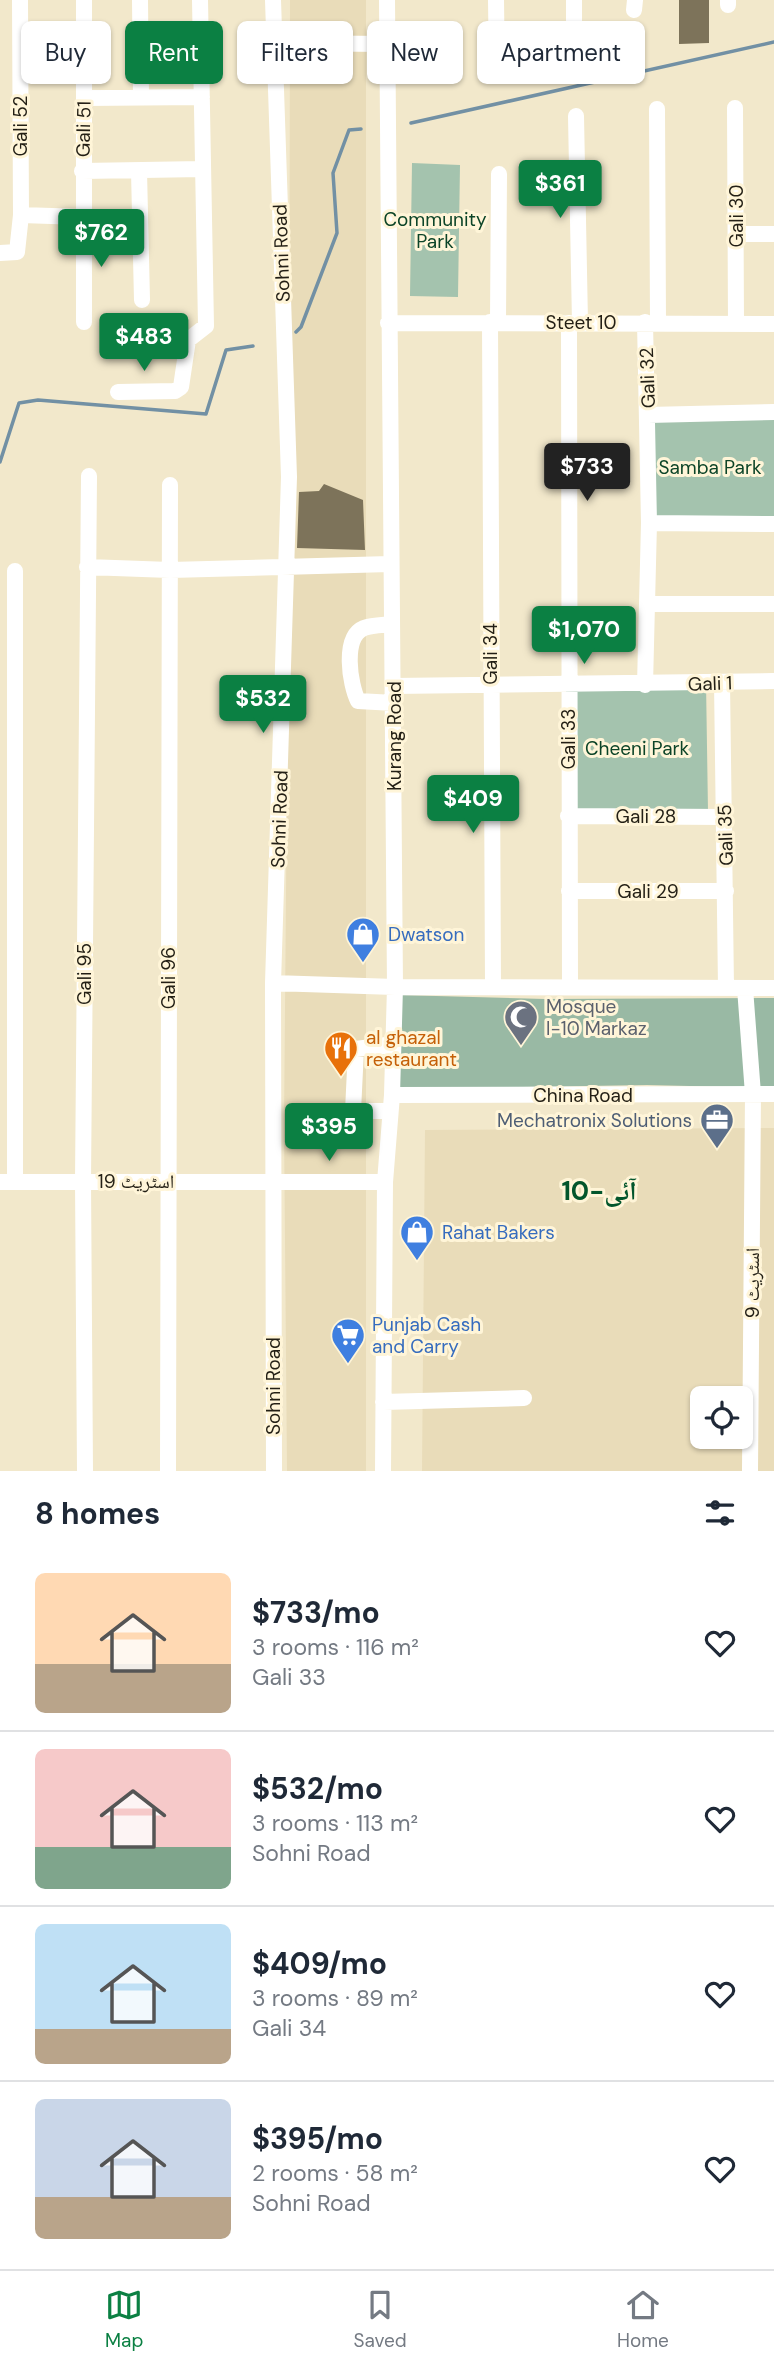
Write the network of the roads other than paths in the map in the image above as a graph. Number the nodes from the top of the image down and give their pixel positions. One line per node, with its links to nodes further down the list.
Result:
1 (20, 0): 25 (street, Gali 52)
2 (84, 0): 17 (street, Gali 51)
3 (140, 0): 15 (street)
4 (200, 0): 16 (street)
5 (273, 0): 9 (street, Sohni Road)
6 (387, 0): 10 (street, Kurang Road)
7 (496, 0): 11 (street)
8 (574, 0): 12 (street)
9 (273, 21)
10 (387, 21)
11 (496, 21)
12 (574, 21)
13 (275, 84): 46 (street, Sohni Road)
14 (387, 84): 33 (street, Kurang Road)
15 (141, 96): 16 (street); 17 (street)
16 (202, 97): 21 (street)
17 (84, 98): 22 (street, Gali 51)
18 (735, 108): 27 (street, Gali 30)
19 (657, 109): 35 (street, Gali 32)
20 (576, 116): 34 (street, Gali 33)
21 (202, 169): 23 (street); 38 (street)
22 (82, 171): 23 (street); 26 (street, Gali 51)
23 (139, 171): 30 (street)
24 (499, 174): 32 (street, Gali 34)
25 (21, 215): 26 (street); 29 (street, Gali 52)
26 (82, 217): 31 (street, Gali 51)
27 (736, 234): 28 (street); 36 (street, Gali 30)
28 (774, 234)
29 (8, 252)
30 (142, 300)
31 (83, 322)
32 (494, 322): 33 (street, Steet 10); 34 (street, Steet 10); 55 (street, Gali 34)
33 (388, 323): 45 (street, Kurang Road)
34 (574, 323): 35 (street, Steet 10); 56 (street, Gali 33)
35 (652, 323): 36 (street, Steet 10); 40 (street, Gali 32)
36 (736, 323): 37 (street, Steet 10)
37 (774, 324)
38 (118, 391)
39 (774, 412): 40 (street)
40 (648, 415): 43 (street, Gali 32)
41 (89, 477): 47 (street, Gali 95)
42 (170, 485): 48 (street, Gali 96)
43 (649, 523): 44 (street); 50 (street, Gali 32)
44 (774, 524)
45 (390, 564): 46 (street); 52 (street, Kurang Road)
46 (286, 566): 48 (street); 64 (street, Sohni Road)
47 (87, 567): 48 (street); 76 (street, Gali 95)
48 (170, 570): 77 (street, Gali 96)
49 (15, 571): 63 (street)
50 (648, 604): 51 (street); 57 (street, Gali 32)
51 (774, 604)
52 (392, 624): 58 (street, Kurang Road); 58 (street, Gali 1)
53 (774, 681): 54 (street, Gali 1)
54 (722, 682): 57 (street, Gali 1); 60 (street, Gali 35)
55 (490, 684): 56 (street, Gali 1); 58 (street, Gali 1); 65 (street, Gali 34)
56 (568, 684): 57 (street, Gali 1); 59 (street, Gali 33)
57 (645, 685)
58 (394, 695): 66 (street, Kurang Road)
59 (568, 816): 60 (street, Gali 28); 61 (street, Gali 33)
60 (724, 817): 62 (street, Gali 35)
61 (569, 891): 62 (street, Gali 29); 67 (street, Gali 33)
62 (726, 891): 68 (street, Gali 35)
63 (7, 940): 78 (street)
64 (273, 983): 66 (street); 75 (street, Sohni Road)
65 (493, 986): 66 (street); 67 (street)
66 (395, 987): 71 (street, Kurang Road)
67 (570, 988): 68 (street)
68 (726, 988): 69 (street)
69 (745, 988): 70 (street); 72 (street, اسٹریٹ 9)
70 (774, 988)
71 (394, 1044): 74 (street, Kurang Road); 74 (street, China Road)
72 (753, 1094): 73 (street, China Road); 74 (street, China Road); 86 (street, اسٹریٹ 9)
73 (774, 1094)
74 (391, 1103): 79 (street, Kurang Road)
75 (273, 1180): 77 (street, اسٹریٹ 19); 79 (street, اسٹریٹ 19); 84 (street, Sohni Road)
76 (83, 1181): 77 (street, اسٹریٹ 19); 78 (street, اسٹریٹ 19); 82 (street, Gali 95)
77 (167, 1181): 83 (street, Gali 96)
78 (8, 1182)
79 (385, 1182): 81 (street, Kurang Road)
80 (524, 1398): 81 (street)
81 (383, 1402): 85 (street, Kurang Road)
82 (85, 1471)
83 (168, 1471)
84 (274, 1471)
85 (383, 1471)
86 (750, 1471)

